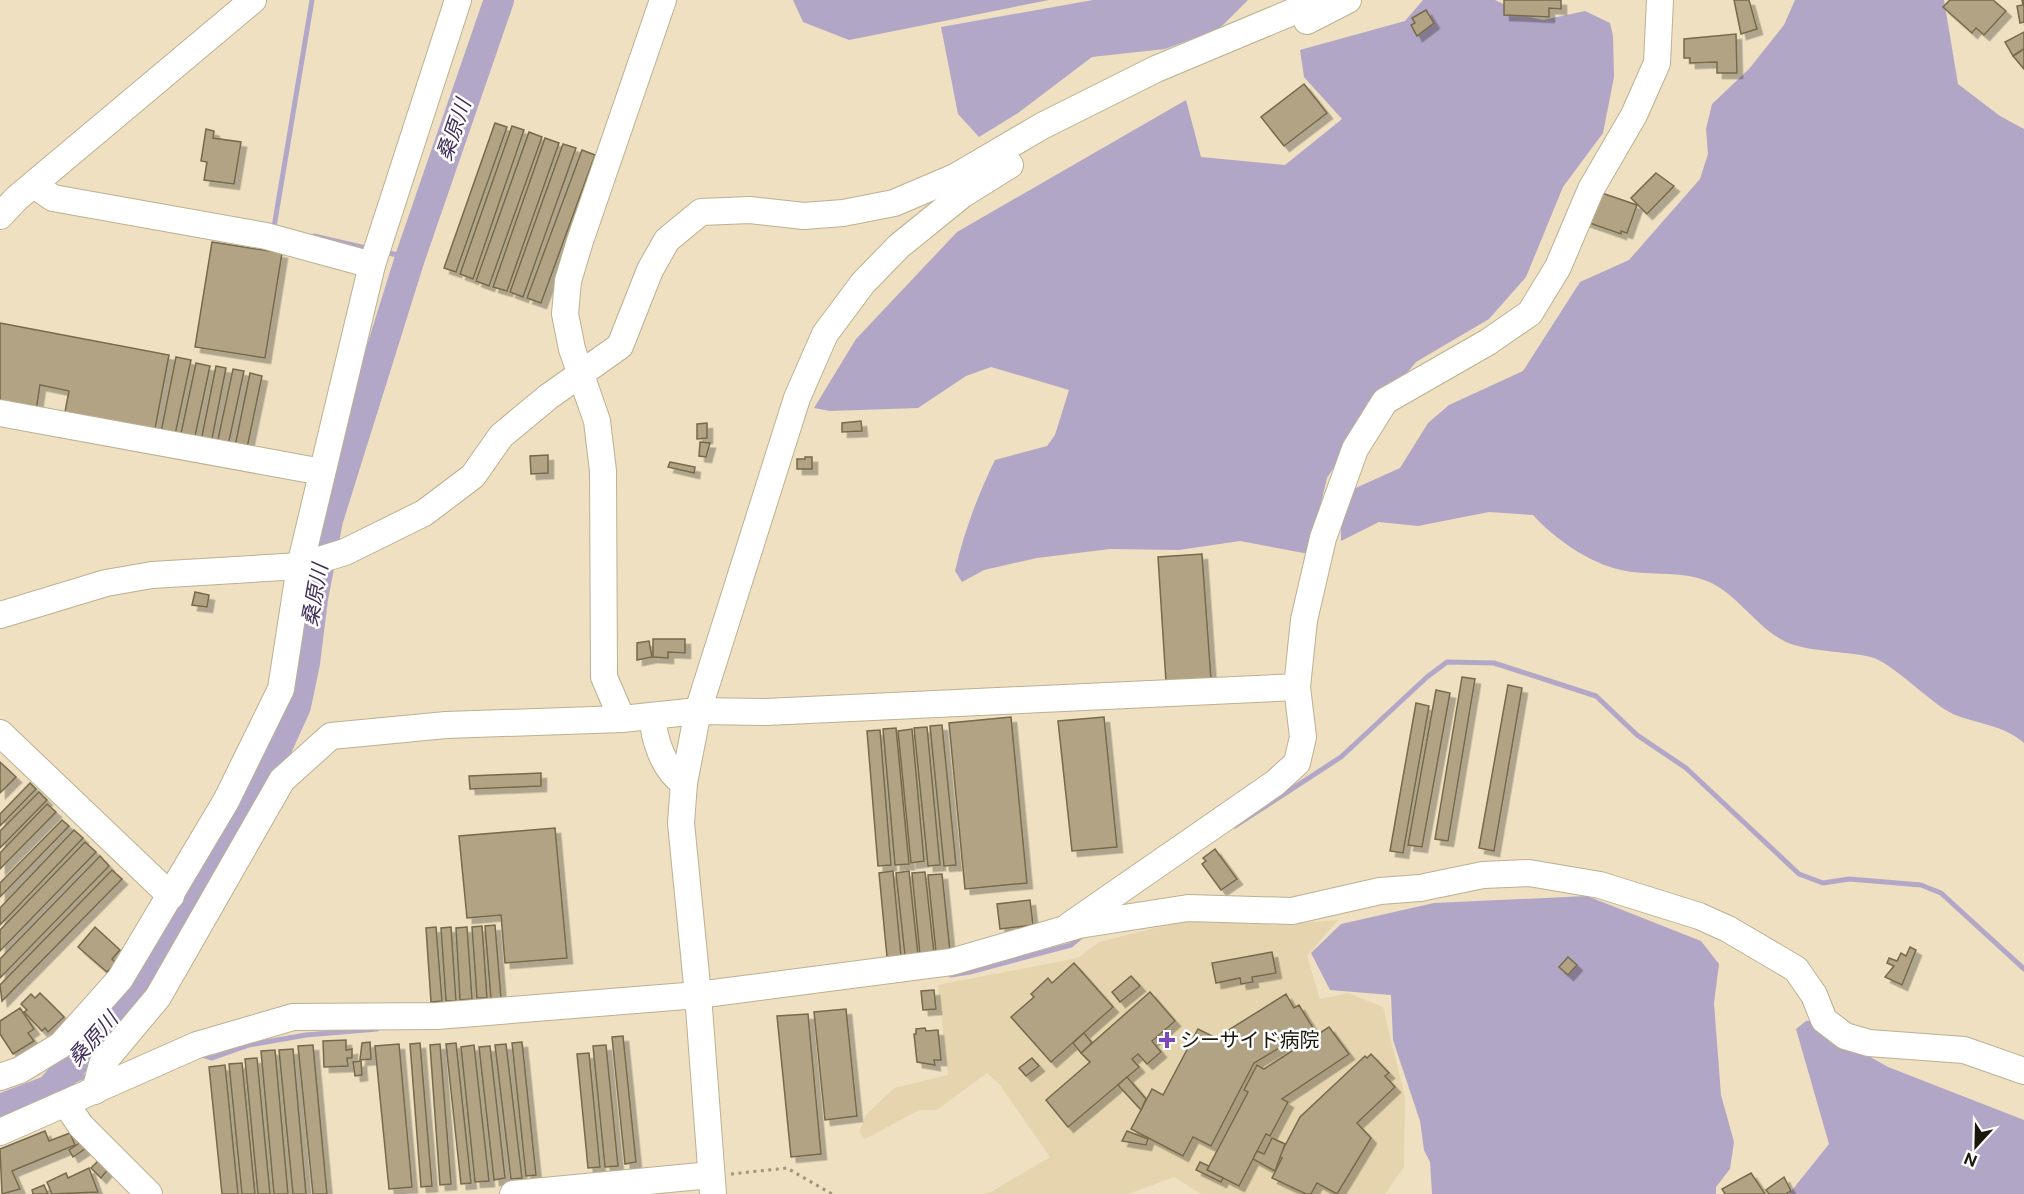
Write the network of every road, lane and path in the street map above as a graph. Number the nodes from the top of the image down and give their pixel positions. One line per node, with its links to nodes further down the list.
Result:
1 (254, 0): 7 (street)
2 (458, 0): 9 (street)
3 (663, 0): 10 (street)
4 (1321, 0): 10 (street)
5 (1348, 0): 16 (street)
6 (1660, 0): 15 (street)
7 (34, 185): 8 (street); 9 (street)
8 (0, 216)
9 (372, 265): 12 (street)
10 (582, 375): 13 (street); 18 (street)
11 (0, 413): 12 (street)
12 (322, 472): 13 (street)
13 (300, 566): 14 (street); 21 (street)
14 (0, 615)
15 (1297, 687): 16 (street); 22 (street)
16 (698, 711): 17 (street); 20 (street)
17 (653, 716): 18 (street); 20 (street)
18 (622, 719): 26 (street)
19 (0, 733): 21 (street)
20 (684, 783): 23 (street)
21 (171, 896): 25 (street)
22 (1072, 927): 23 (street); 24 (street)
23 (699, 1007): 26 (street); 29 (street)
24 (2024, 1071)
25 (0, 1077)
26 (95, 1092): 27 (street)
27 (66, 1104): 28 (street); 30 (street)
28 (0, 1132)
29 (712, 1185): 31 (street); 32 (path)
30 (149, 1194)
31 (513, 1194)
32 (832, 1194)

